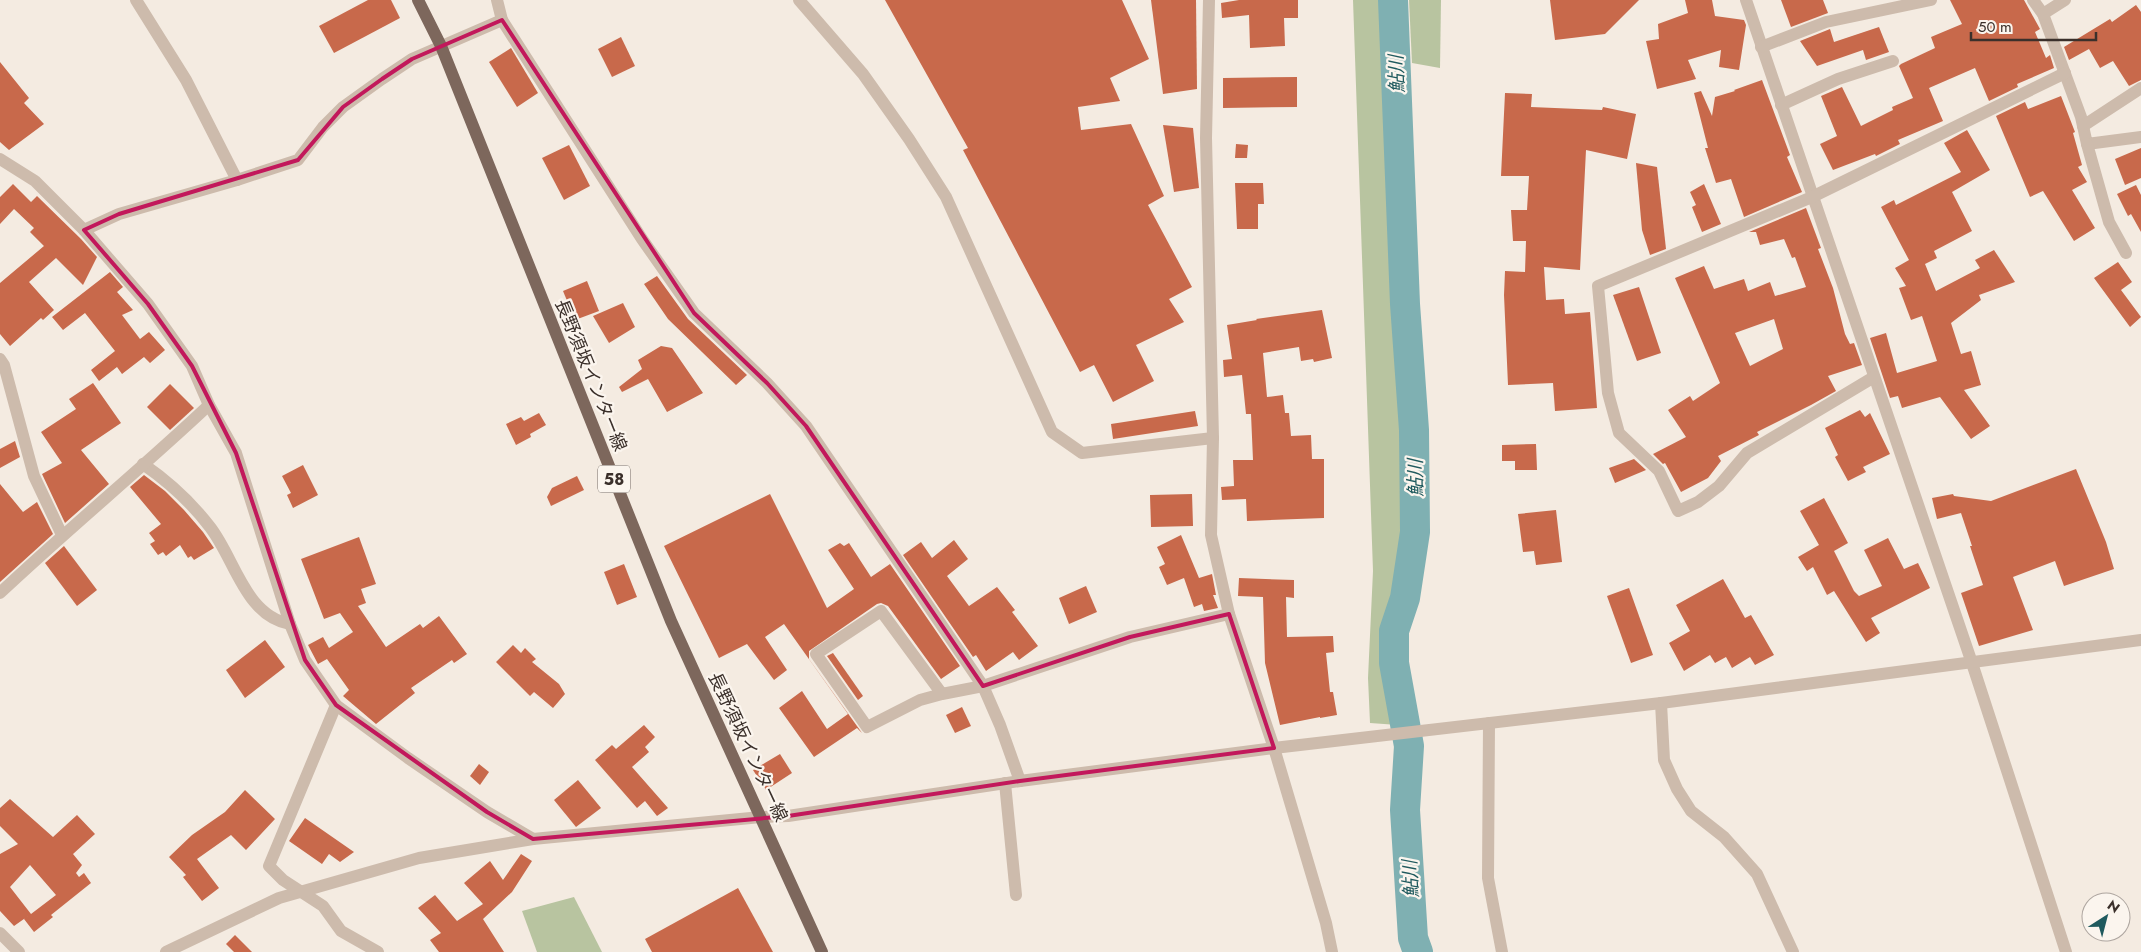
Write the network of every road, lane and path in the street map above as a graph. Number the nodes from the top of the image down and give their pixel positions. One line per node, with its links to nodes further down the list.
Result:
1 (136, 0): 22 (street)
2 (418, 0): 12 (main road, 長野須坂インター線 / 58)
3 (498, 0): 11 (street)
4 (799, 0): 29 (street)
5 (1209, 0): 29 (street)
6 (1746, 0): 13 (street)
7 (1930, 0): 13 (street)
8 (2033, 0): 10 (street)
9 (2065, 0): 10 (street)
10 (2042, 14): 15 (street)
11 (502, 20): 12 (street); 37 (street)
12 (441, 46): 22 (street); 45 (main road, 長野須坂インター線 / 58)
13 (1761, 47): 17 (street)
14 (1893, 60): 17 (street)
15 (2065, 73): 18 (street); 23 (street)
16 (2141, 88): 18 (street)
17 (1781, 105): 23 (street)
18 (2083, 126): 20 (street)
19 (2141, 138): 20 (street)
20 (2087, 144): 25 (street)
21 (0, 159): 24 (street)
22 (237, 180): 24 (street)
23 (1812, 197): 27 (street); 27 (street)
24 (84, 230): 28 (street)
25 (2126, 253)
26 (0, 359): 31 (street)
27 (1874, 377): 36 (street)
28 (209, 405): 30 (street); 34 (street)
29 (1214, 438): 33 (street)
30 (143, 464): 31 (street); 34 (street)
31 (62, 535): 32 (street)
32 (0, 593)
33 (1229, 614): 37 (street); 42 (street)
34 (290, 624): 40 (street)
35 (2141, 640): 36 (street)
36 (1972, 663): 39 (street); 57 (street)
37 (983, 686): 38 (street); 43 (street)
38 (942, 694): 38 (street)
39 (1661, 703): 41 (street); 56 (street)
40 (336, 705): 46 (street); 47 (street)
41 (1484, 724): 42 (street); 55 (street)
42 (1274, 748): 43 (street); 54 (street)
43 (1020, 780): 44 (street)
44 (1006, 783): 45 (street); 48 (street)
45 (761, 816): 46 (street); 53 (main road, 長野須坂インター線 / 58)
46 (533, 839): 47 (street)
47 (301, 891): 51 (street); 52 (street)
48 (1016, 895)
49 (0, 933): 50 (street)
50 (19, 952)
51 (166, 952)
52 (378, 952)
53 (822, 952)
54 (1332, 952)
55 (1502, 952)
56 (1793, 952)
57 (2066, 952)

